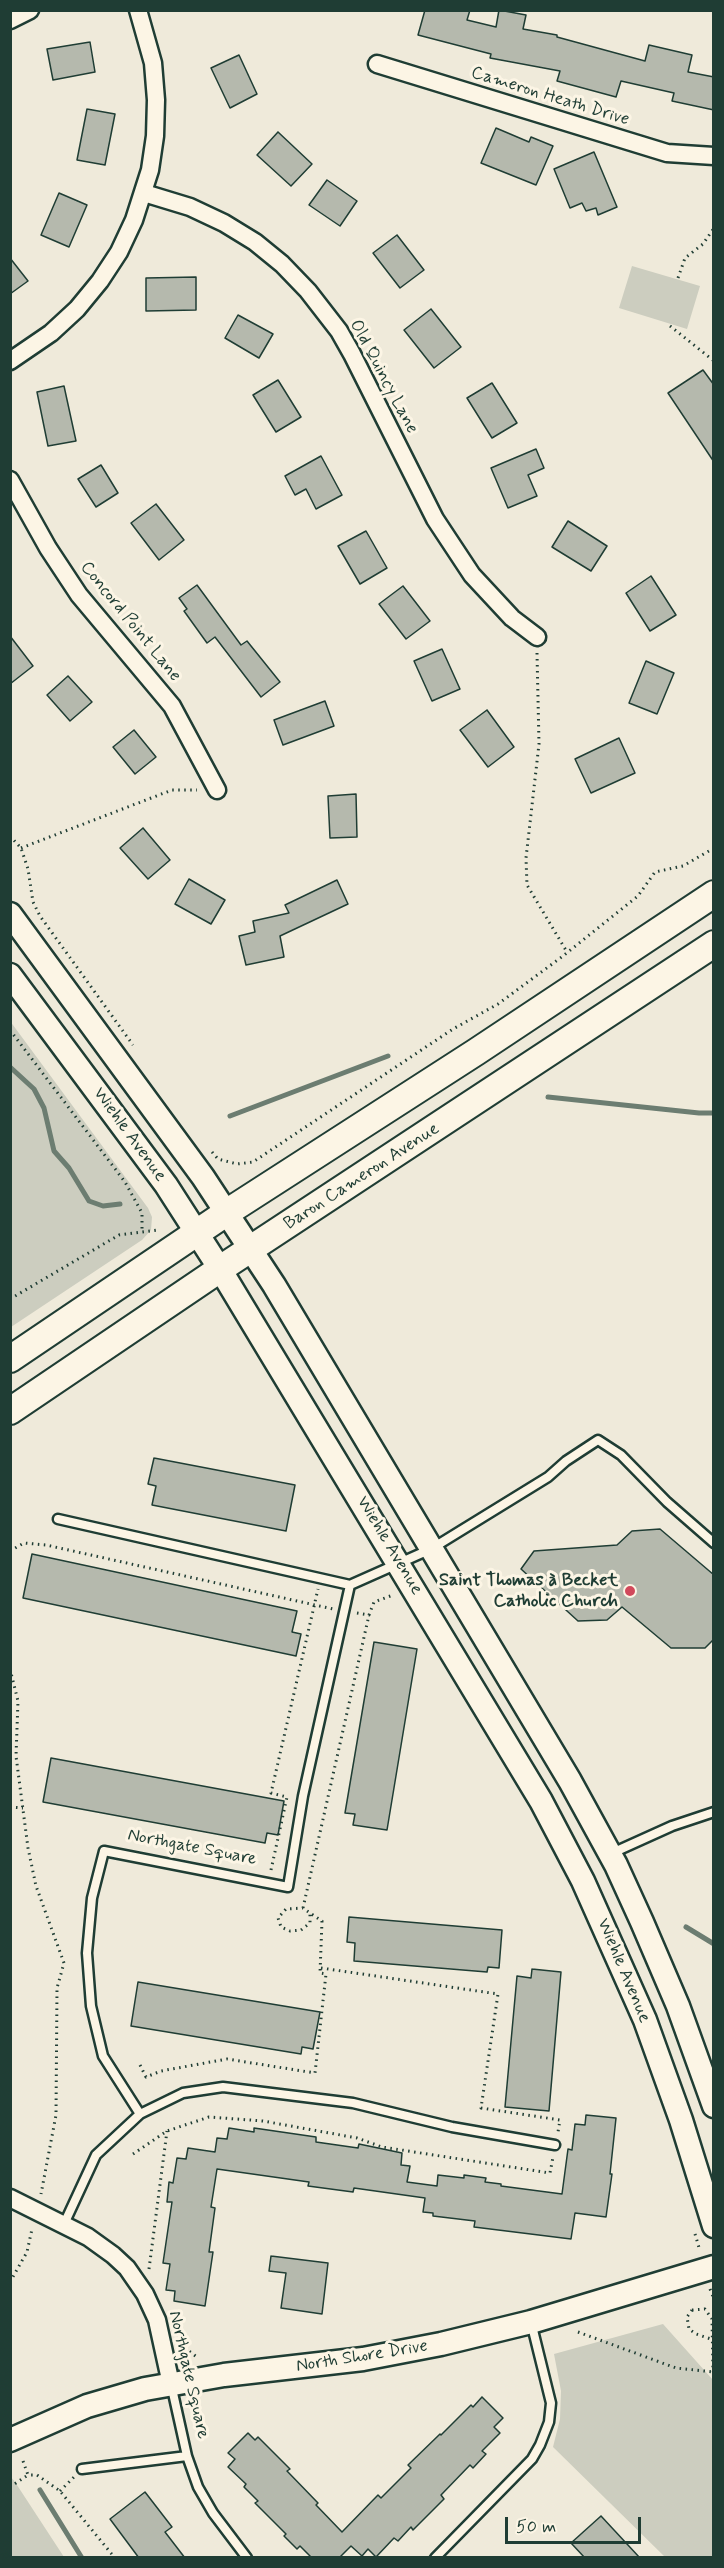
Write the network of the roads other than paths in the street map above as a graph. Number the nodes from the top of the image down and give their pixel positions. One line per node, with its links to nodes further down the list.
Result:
1 (30, 10): 3 (street)
2 (138, 10): 6 (street)
3 (10, 20)
4 (377, 64): 5 (street, Cameron Heath Drive)
5 (714, 156)
6 (144, 193): 7 (street); 9 (street, Old Quincy Lane)
7 (10, 362)
8 (10, 480): 10 (street, Concord Point Lane)
9 (537, 637)
10 (217, 790)
11 (714, 894): 15 (main road)
12 (10, 914): 15 (main road, Wiehle Avenue)
13 (714, 944): 17 (main road, Baron Cameron Avenue)
14 (10, 975): 16 (main road, Wiehle Avenue)
15 (226, 1213): 16 (main road); 17 (main road, Wiehle Avenue)
16 (197, 1233): 18 (main road, Wiehle Avenue); 19 (main road)
17 (251, 1250): 18 (main road, Baron Cameron Avenue); 23 (main road, Wiehle Avenue)
18 (220, 1269): 20 (main road, Baron Cameron Avenue); 24 (main road, Wiehle Avenue)
19 (10, 1359)
20 (10, 1411)
21 (58, 1519): 25 (lane)
22 (714, 1543): 23 (lane)
23 (430, 1549): 24 (lane); 27 (main road, Wiehle Avenue)
24 (400, 1564): 25 (lane); 33 (main road, Wiehle Avenue)
25 (350, 1586): 29 (lane, Northgate Square)
26 (714, 1812): 27 (lane)
27 (610, 1854): 28 (main road, Wiehle Avenue)
28 (714, 2106)
29 (140, 2114): 30 (lane); 32 (lane)
30 (555, 2145)
31 (10, 2198): 32 (street, Northgate Square)
32 (64, 2224): 36 (street, Northgate Square)
33 (704, 2228)
34 (709, 2268): 35 (main road, North Shore Drive)
35 (531, 2322): 36 (main road, North Shore Drive); 41 (lane)
36 (171, 2384): 37 (main road, North Shore Drive); 38 (lane, Northgate Square)
37 (10, 2440)
38 (187, 2456): 39 (lane); 40 (lane, Northgate Square)
39 (82, 2469)
40 (247, 2558)
41 (435, 2558)

